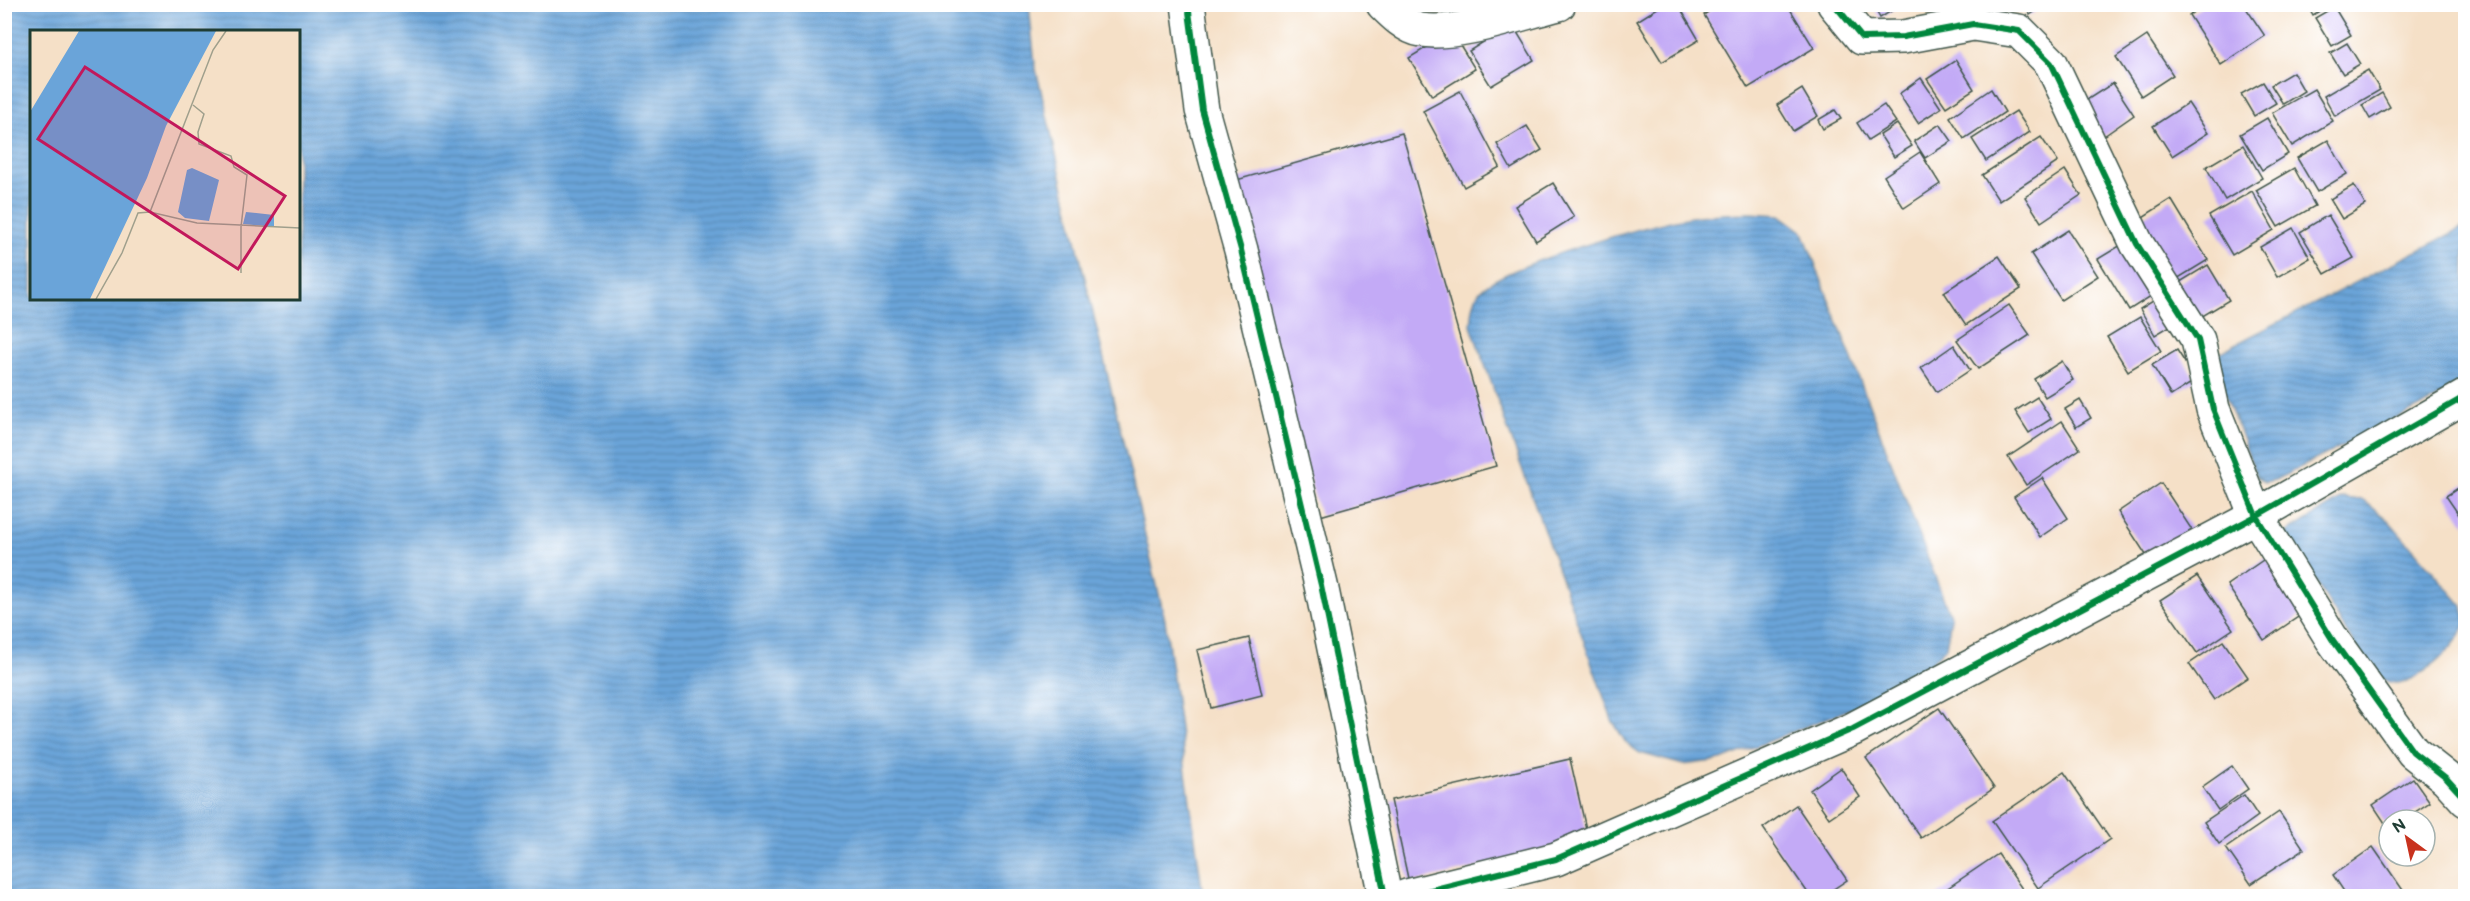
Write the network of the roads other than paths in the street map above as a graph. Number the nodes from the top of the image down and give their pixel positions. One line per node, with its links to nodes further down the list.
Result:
1 (1188, 4): 8 (street)
2 (1383, 4): 3 (street)
3 (1559, 4)
4 (1834, 4): 6 (street)
5 (2466, 396): 6 (street)
6 (2256, 516): 7 (street); 9 (street)
7 (2466, 800)
8 (1385, 897)
9 (1407, 897)

